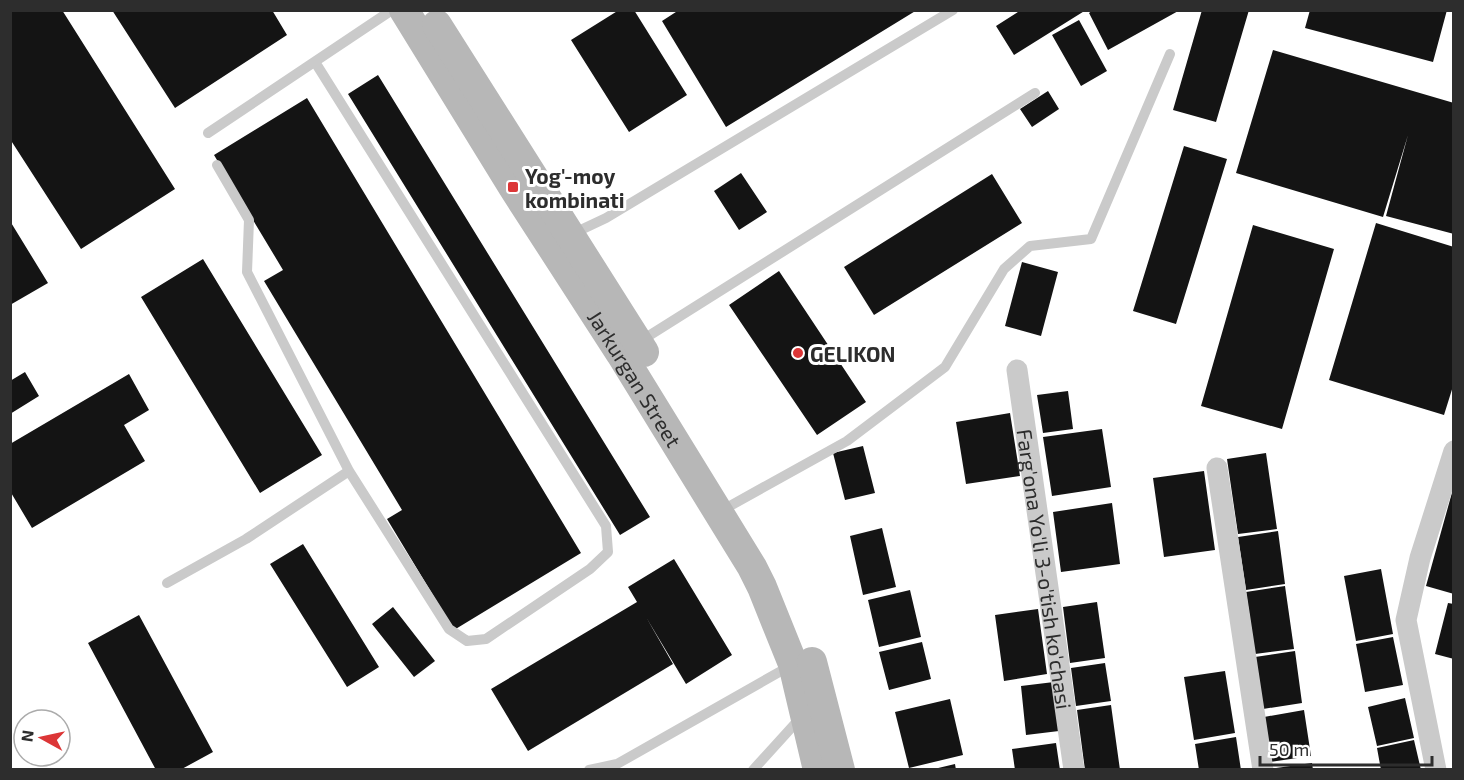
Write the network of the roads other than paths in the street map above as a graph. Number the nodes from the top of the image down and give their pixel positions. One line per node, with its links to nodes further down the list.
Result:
1 (392, 10): 6 (lane)
2 (404, 10): 11 (main road, Jarkurgan Street)
3 (428, 10): 10 (main road, Jarkurgan Street)
4 (953, 10): 10 (lane)
5 (1170, 54): 16 (lane)
6 (315, 62): 8 (lane); 15 (lane)
7 (1035, 93): 11 (lane)
8 (208, 133)
9 (217, 165): 15 (lane)
10 (570, 235): 11 (main road, Jarkurgan Street)
11 (629, 348): 16 (main road, Jarkurgan Street)
12 (1017, 370): 24 (street, Farg'ona Yo'li 3-o'tish ko'chasi)
13 (1454, 451): 26 (street)
14 (1217, 468): 25 (street)
15 (350, 471): 17 (lane)
16 (728, 507): 18 (main road, Jarkurgan Street); 23 (main road, Jarkurgan Street)
17 (167, 584)
18 (793, 664): 19 (main road, Jarkurgan Street); 20 (lane)
19 (804, 714): 21 (lane); 22 (main road, Jarkurgan Street)
20 (589, 770)
21 (753, 770)
22 (818, 770)
23 (840, 770)
24 (1074, 770)
25 (1263, 770)
26 (1436, 770)

